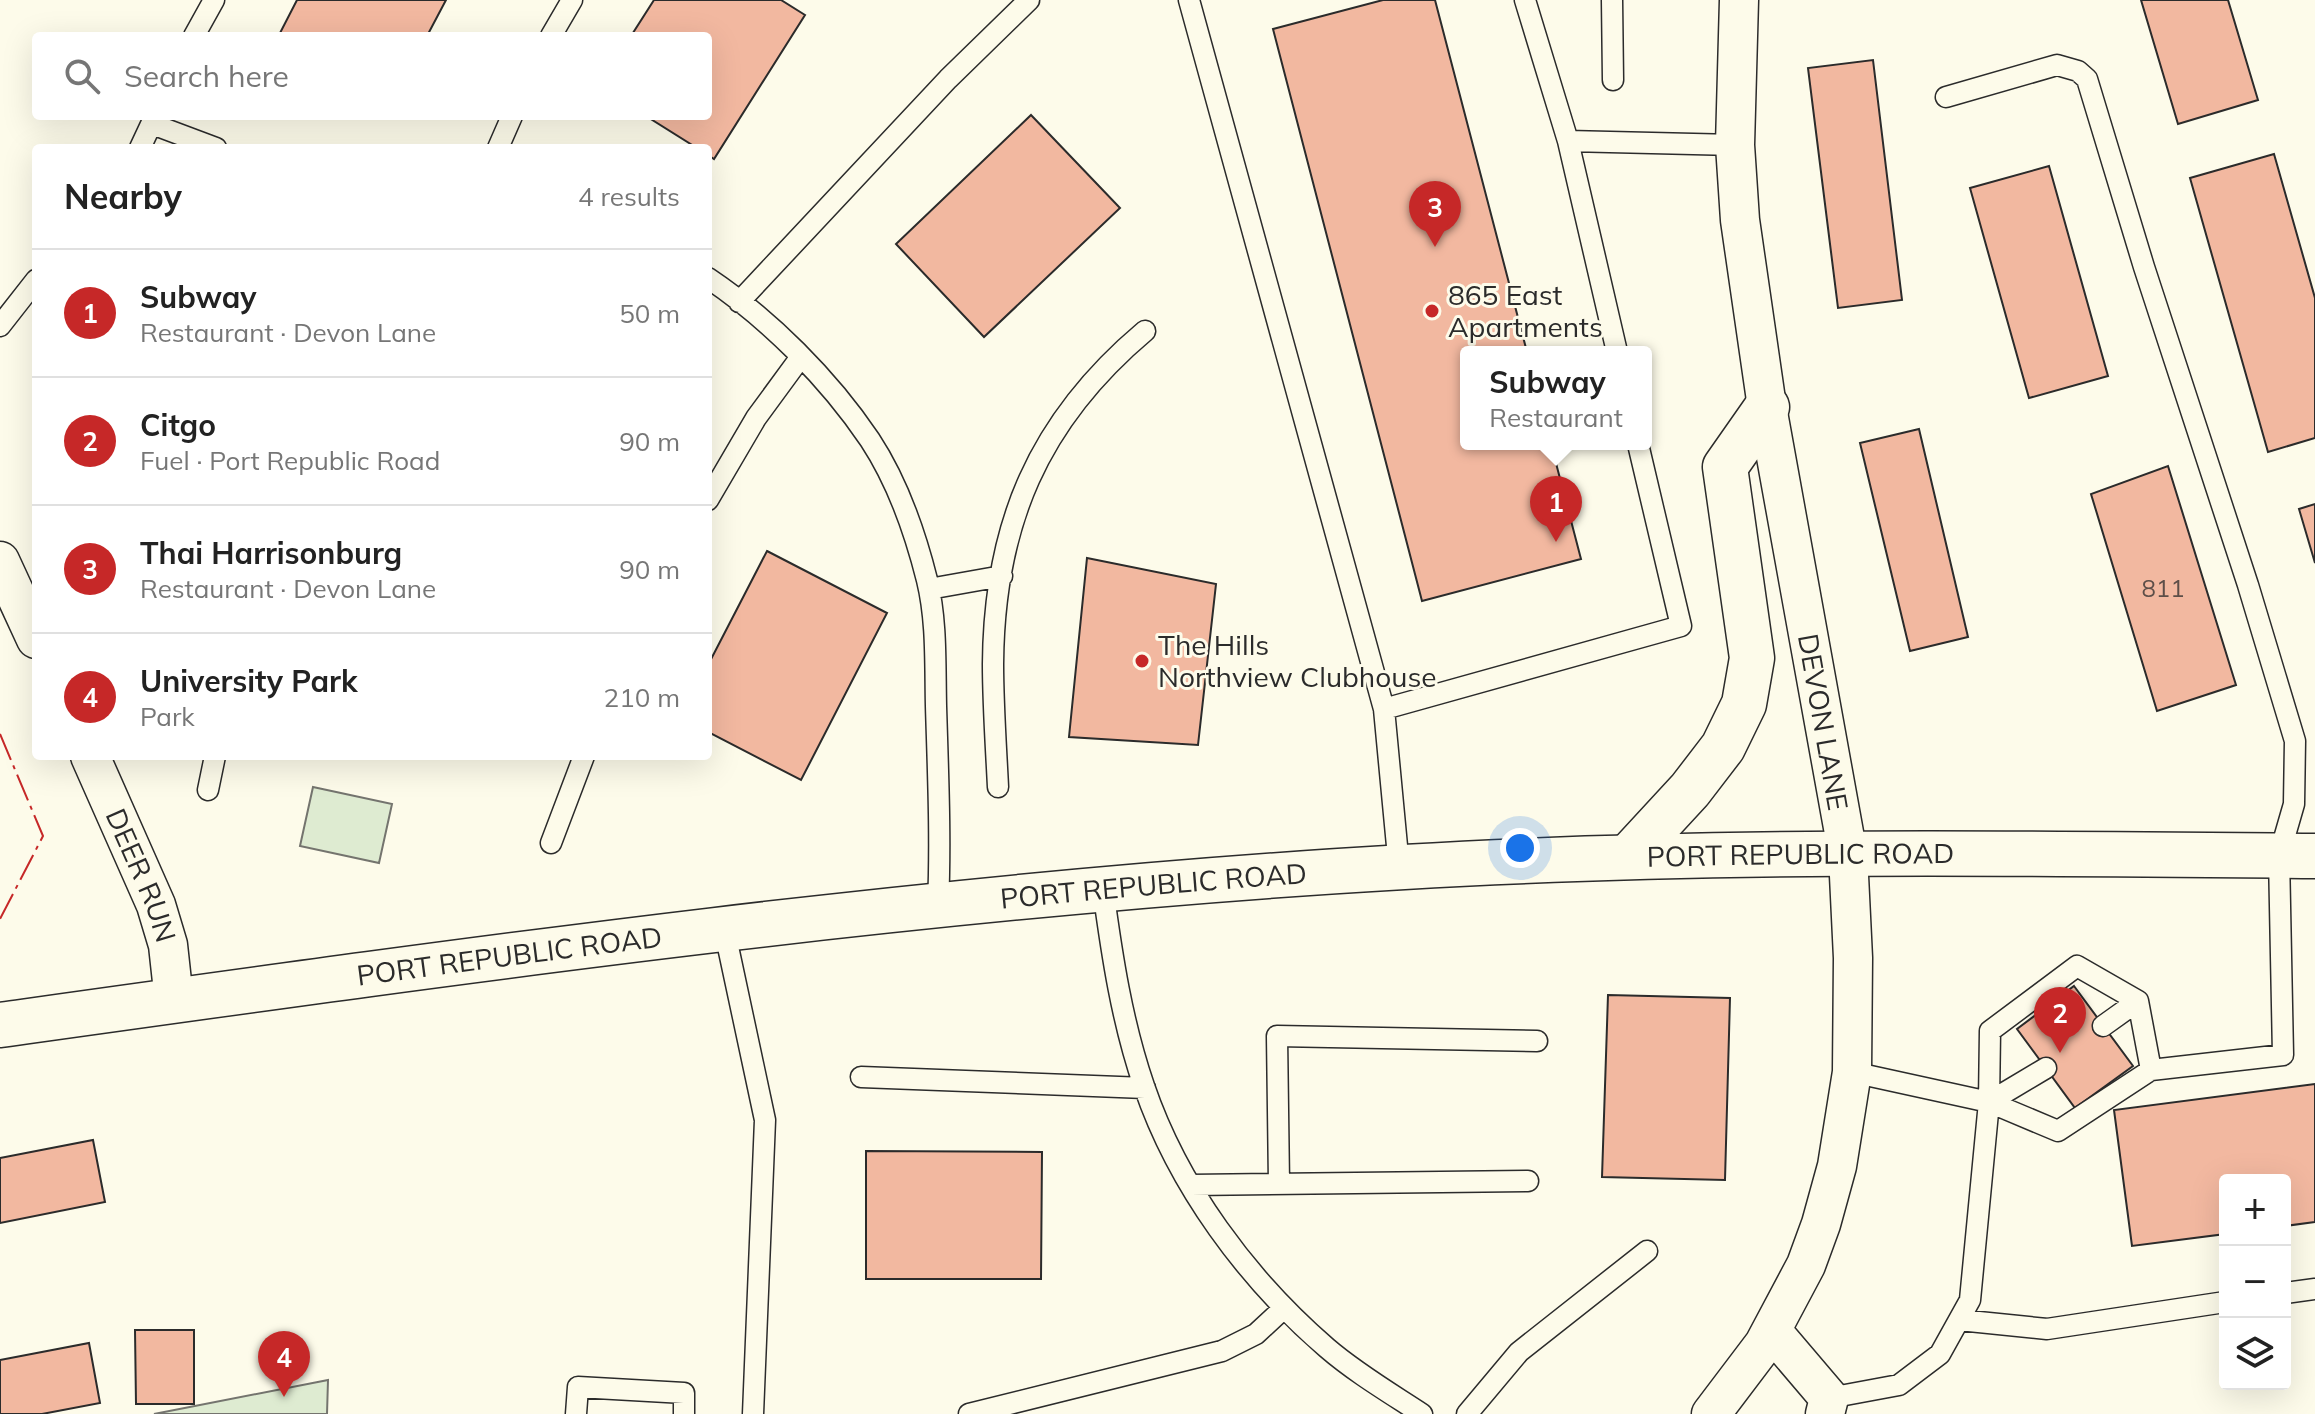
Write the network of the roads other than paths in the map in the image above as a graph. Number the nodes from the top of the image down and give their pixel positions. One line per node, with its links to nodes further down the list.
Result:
1 (214, 0): 8 (lane)
2 (572, 0): 9 (lane)
3 (1029, 0): 21 (lane)
4 (1189, 0): 33 (lane)
5 (1525, 0): 14 (lane)
6 (1612, 0): 10 (lane)
7 (1739, 0): 18 (street, DEVON LANE)
8 (196, 32)
9 (553, 32)
10 (1613, 80)
11 (1946, 97): 42 (lane)
12 (154, 120): 15 (lane); 16 (lane)
13 (510, 120): 17 (lane)
14 (1568, 141): 18 (lane); 24 (lane)
15 (142, 144)
16 (207, 144)
17 (500, 144)
18 (1735, 145): 26 (street, DEVON LANE)
19 (712, 281): 21 (lane)
20 (32, 285): 22 (lane)
21 (739, 302): 25 (lane)
22 (0, 326)
23 (1145, 331): 30 (lane)
24 (1616, 346)
25 (800, 358): 28 (lane); 31 (lane)
26 (1767, 407): 40 (main road); 41 (street, DEVON LANE)
27 (1639, 450): 33 (lane)
28 (712, 493)
29 (0, 561): 32 (street)
30 (1002, 576): 31 (lane); 37 (lane)
31 (929, 589): 45 (lane)
32 (32, 630)
33 (1384, 709): 43 (lane)
34 (92, 760): 47 (street, DEER RUN)
35 (214, 760): 38 (lane)
36 (582, 760): 39 (lane)
37 (998, 787)
38 (208, 790)
39 (551, 843)
40 (1630, 855): 41 (main road, PORT REPUBLIC ROAD); 43 (main road, PORT REPUBLIC ROAD)
41 (1848, 855): 42 (main road, PORT REPUBLIC ROAD); 54 (street, DEVON LANE)
42 (2297, 856): 53 (lane)
43 (1399, 867): 44 (main road, PORT REPUBLIC ROAD)
44 (1103, 889): 45 (main road, PORT REPUBLIC ROAD); 56 (lane)
45 (938, 906): 46 (main road, PORT REPUBLIC ROAD)
46 (724, 928): 47 (main road, PORT REPUBLIC ROAD); 71 (lane)
47 (174, 1000): 49 (main road, PORT REPUBLIC ROAD)
48 (2138, 1001): 50 (lane); 53 (lane); 57 (lane)
49 (0, 1025)
50 (2103, 1026)
51 (1537, 1041): 59 (lane)
52 (2046, 1068): 57 (lane)
53 (2151, 1070): 57 (lane)
54 (1852, 1072): 57 (lane); 67 (street, DEVON LANE)
55 (861, 1077): 56 (lane)
56 (1145, 1088): 60 (lane)
57 (1989, 1102): 66 (lane)
58 (1528, 1181): 59 (lane)
59 (1279, 1184): 60 (lane)
60 (1191, 1185): 65 (lane)
61 (1647, 1251): 74 (lane)
62 (2315, 1289): 63 (lane)
63 (2291, 1292)
64 (2219, 1303): 66 (lane)
65 (1284, 1308): 72 (lane); 73 (lane)
66 (1959, 1320): 68 (lane)
67 (1772, 1331): 68 (street); 75 (street, DEVON LANE)
68 (1827, 1406)
69 (576, 1414): 70 (lane)
70 (684, 1414)
71 (753, 1414)
72 (969, 1414)
73 (1422, 1414)
74 (1467, 1414)
75 (1711, 1414)

